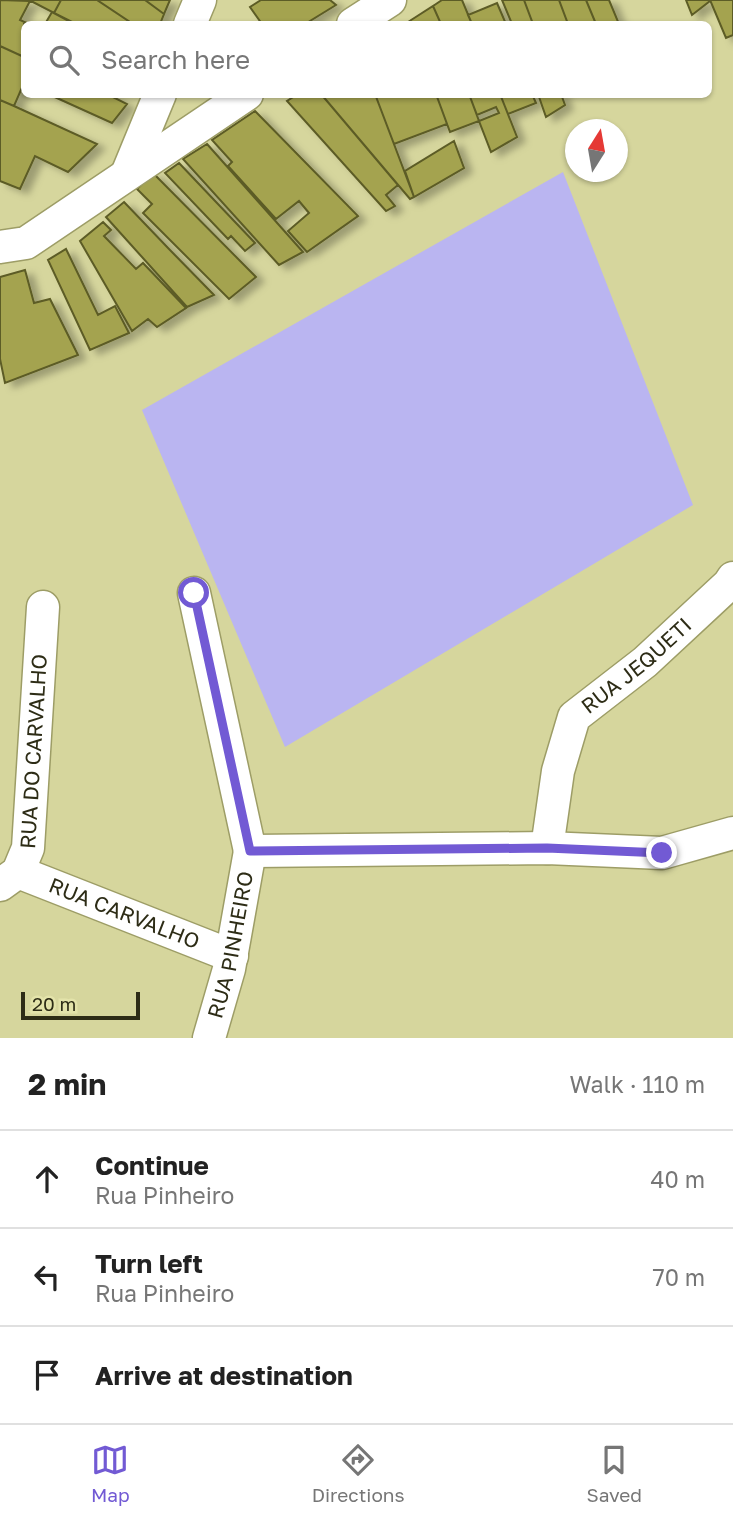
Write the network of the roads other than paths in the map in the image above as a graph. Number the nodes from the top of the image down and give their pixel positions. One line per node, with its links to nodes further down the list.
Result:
1 (200, 0): 3 (street)
2 (390, 0): 4 (street)
3 (191, 21)
4 (358, 21)
5 (158, 98): 7 (street)
6 (241, 98): 7 (street)
7 (127, 174): 8 (street)
8 (0, 247)
9 (733, 578): 13 (street, RUA JEQUETI)
10 (194, 593): 14 (street, RUA PINHEIRO)
11 (43, 607): 15 (street, RUA DO CARVALHO)
12 (733, 833): 13 (street, RUA PINHEIRO)
13 (547, 848): 14 (street, RUA PINHEIRO)
14 (250, 851): 16 (street, RUA PINHEIRO)
15 (9, 878): 16 (street, RUA CARVALHO)
16 (232, 956): 17 (street, RUA PINHEIRO)
17 (209, 1038)

